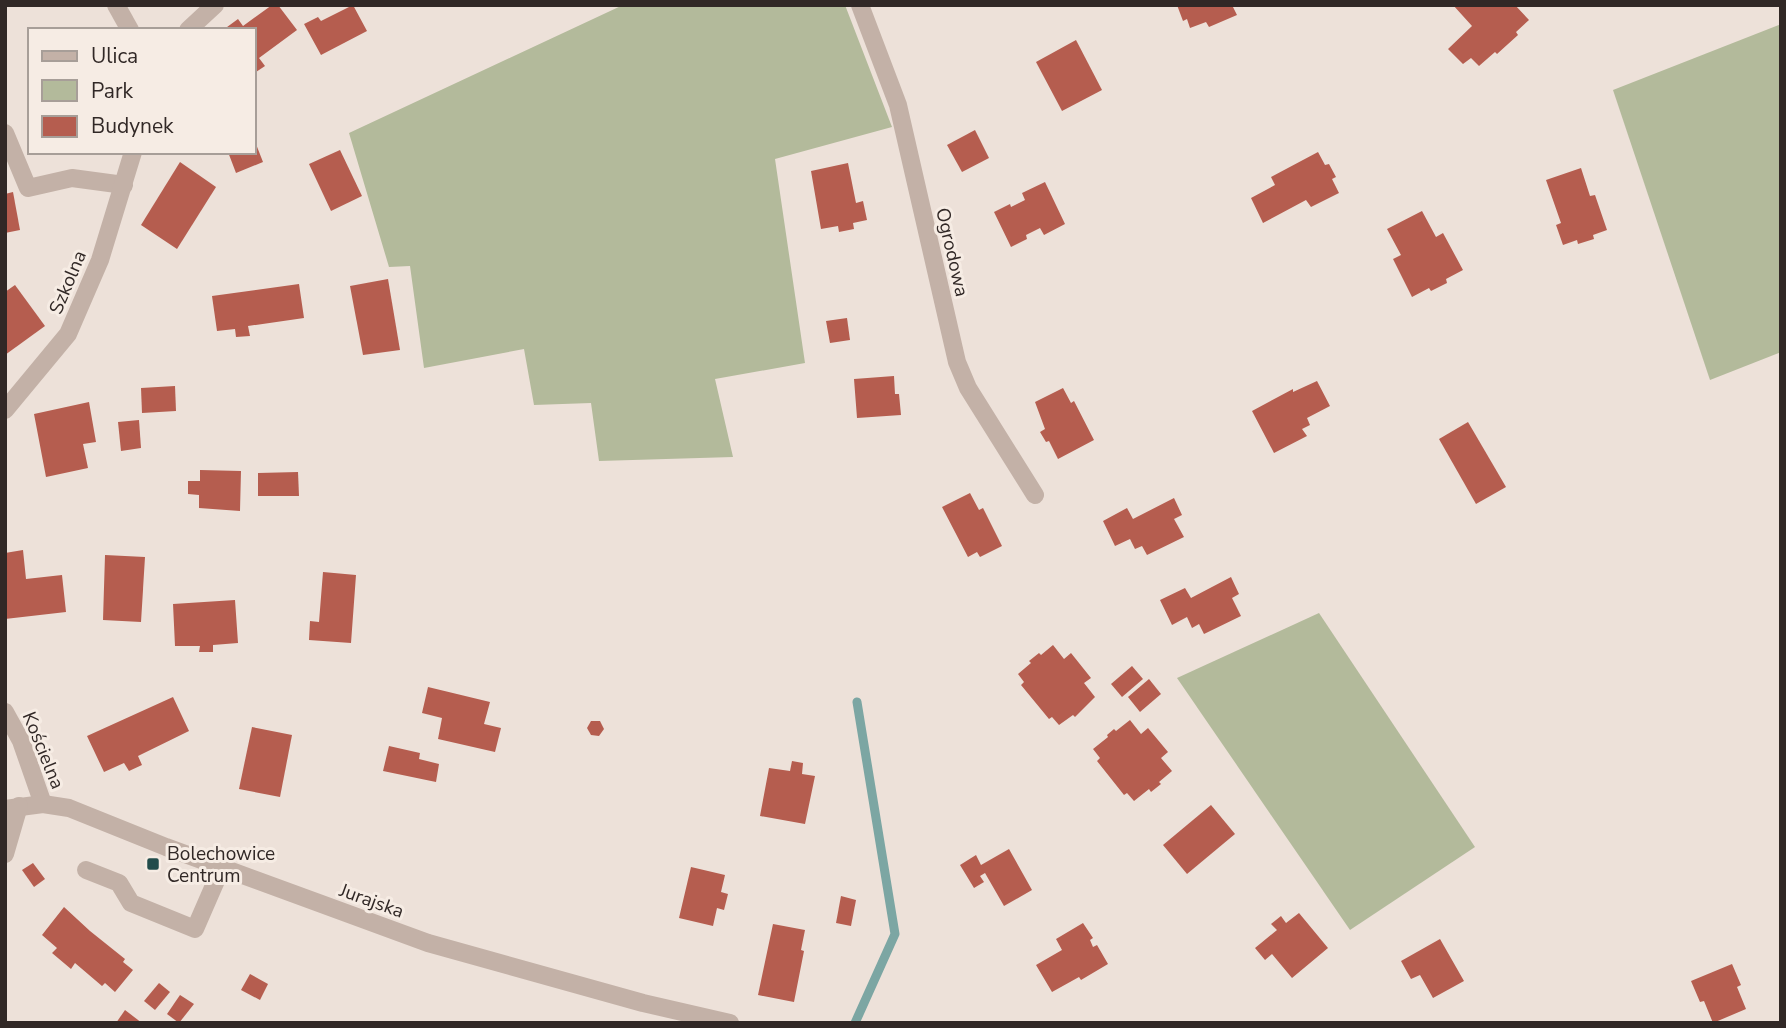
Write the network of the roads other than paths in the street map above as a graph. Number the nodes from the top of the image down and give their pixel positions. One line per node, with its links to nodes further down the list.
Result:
1 (116, 5): 4 (street)
2 (215, 5): 5 (street)
3 (860, 5): 10 (street, Ogrodowa)
4 (129, 28)
5 (190, 28)
6 (5, 133): 8 (street)
7 (132, 154): 8 (street, Szkolna)
8 (124, 184): 9 (street, Szkolna)
9 (5, 410)
10 (1035, 495)
11 (5, 712): 12 (street, Kościelna)
12 (43, 804): 13 (street, Jurajska); 15 (street, Jurajska)
13 (12, 807): 14 (street)
14 (5, 854)
15 (222, 867): 16 (street); 17 (street, Jurajska)
16 (86, 870)
17 (730, 1023)

